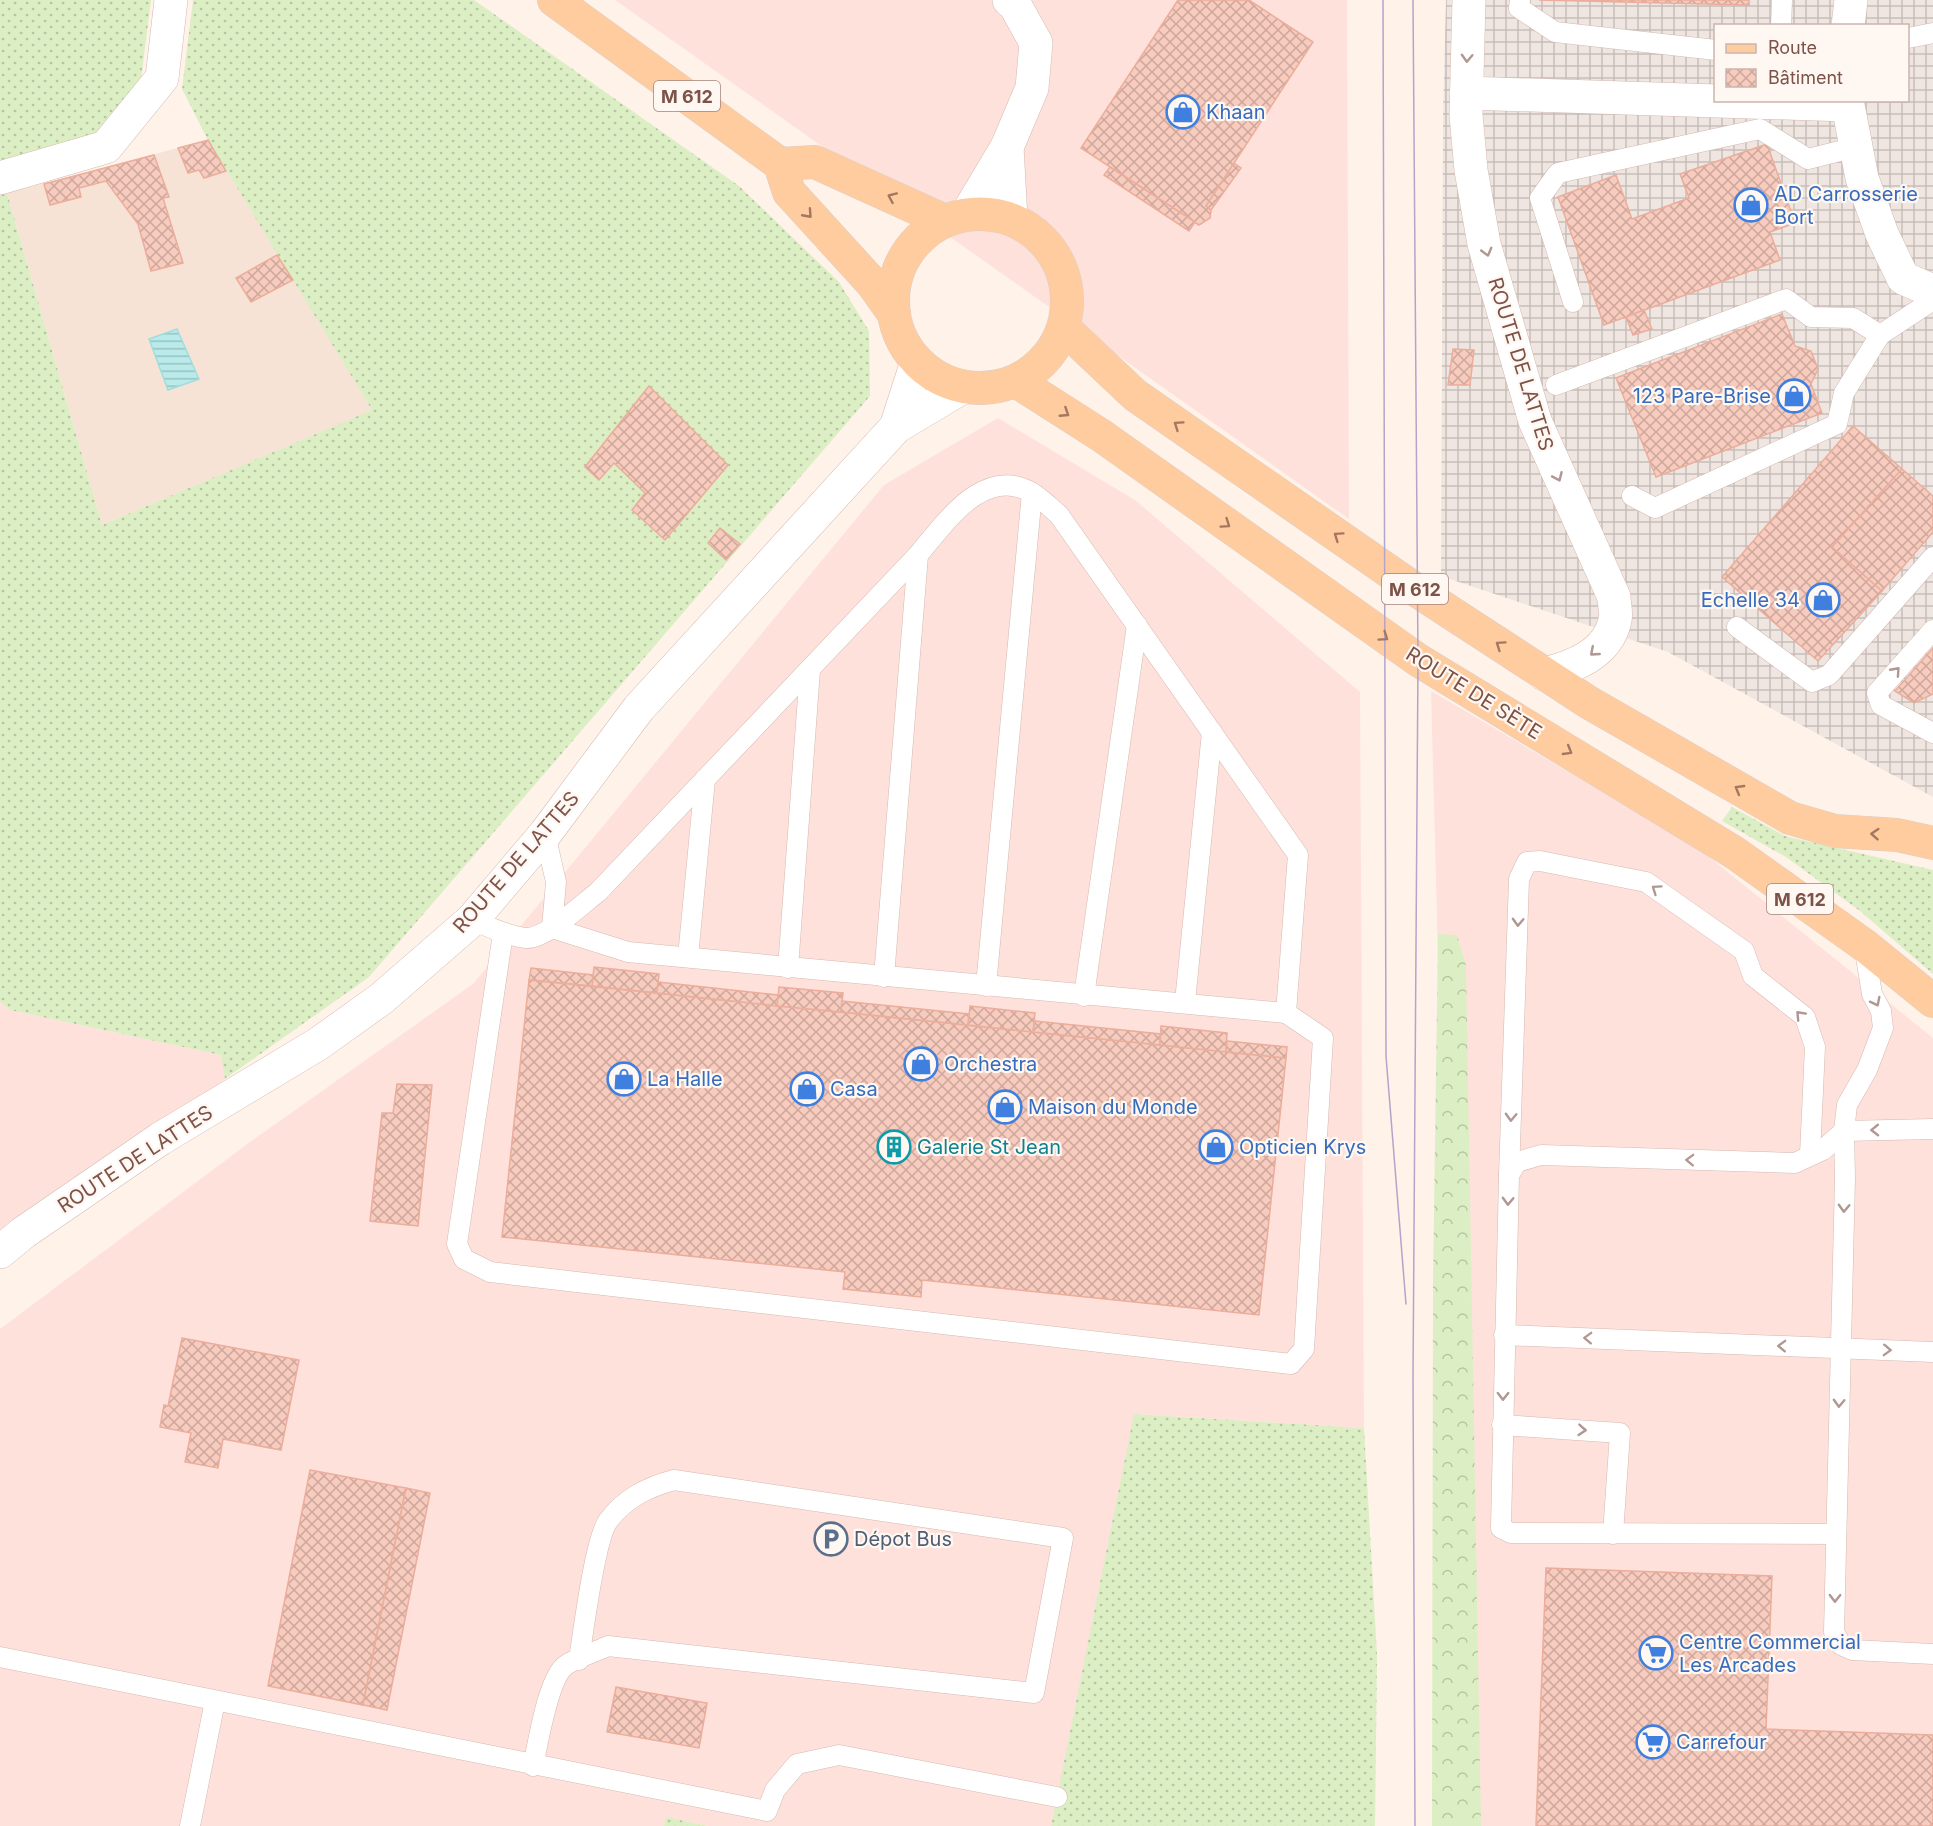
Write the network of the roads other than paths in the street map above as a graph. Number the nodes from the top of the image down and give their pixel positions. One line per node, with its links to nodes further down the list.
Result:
1 (171, 0): 20 (street)
2 (554, 0): 19 (main road, M 612)
3 (1009, 0): 17 (street)
4 (1469, 0): 13 (street, ROUTE DE LATTES, one-way to 13)
5 (1520, 0): 12 (lane)
6 (1782, 0): 8 (lane)
7 (1851, 0): 9 (street)
8 (1781, 24)
9 (1848, 24)
10 (1933, 33): 11 (lane)
11 (1909, 38)
12 (1714, 50)
13 (1466, 93): 14 (street); 42 (street, ROUTE DE LATTES, one-way to 42)
14 (1714, 100)
15 (1809, 102): 16 (street)
16 (1847, 103): 18 (street)
17 (1007, 147): 21 (street); 22 (street)
18 (1856, 147): 23 (street); 25 (lane)
19 (780, 164): 21 (main road, one-way to 19); 26 (main road, one-way to 26)
20 (0, 178)
21 (956, 218): 22 (main road); 26 (main road)
22 (1011, 219): 27 (main road)
23 (1933, 291)
24 (1933, 300): 28 (lane)
25 (1573, 302)
26 (894, 314): 29 (main road)
27 (1064, 328): 30 (main road); 42 (main road, M 612, one-way to 27)
28 (1880, 335): 31 (lane); 35 (lane)
29 (917, 362): 32 (main road); 33 (street, ROUTE DE LATTES)
30 (1016, 381): 32 (main road); 51 (main road, ROUTE DE SÈTE / M 612, one-way to 51)
31 (1556, 385)
32 (963, 387): 33 (street, ROUTE DE LATTES)
33 (897, 427): 46 (street, ROUTE DE LATTES)
34 (1032, 493): 36 (lane); 38 (lane); 55 (lane)
35 (1632, 496)
36 (918, 555): 41 (lane); 54 (lane)
37 (1933, 557): 39 (lane)
38 (1137, 625): 43 (lane); 56 (lane)
39 (1737, 627)
40 (1933, 630): 44 (lane, one-way to 40)
41 (810, 670): 45 (lane); 53 (lane)
42 (1544, 674): 47 (main road, M 612, one-way to 42)
43 (1212, 732): 58 (lane); 59 (lane)
44 (1933, 733)
45 (705, 779): 49 (lane); 52 (lane)
46 (545, 834): 48 (street, ROUTE DE LATTES); 49 (lane)
47 (1933, 843)
48 (472, 920): 50 (lane); 64 (street, ROUTE DE LATTES)
49 (552, 928): 50 (lane); 52 (lane)
50 (503, 933): 59 (lane)
51 (1864, 945): 57 (main road, ROUTE DE SÈTE / M 612); 61 (lane, one-way to 61)
52 (688, 957): 53 (lane)
53 (788, 968): 54 (lane)
54 (884, 977): 55 (lane)
55 (986, 986): 56 (lane)
56 (1084, 996): 58 (lane)
57 (1933, 1001)
58 (1185, 1002): 59 (lane)
59 (1286, 1013)
60 (1933, 1129): 61 (lane, one-way to 61)
61 (1844, 1131): 62 (lane); 66 (lane, one-way to 66)
62 (1810, 1155): 63 (lane, one-way to 63); 63 (lane, one-way to 63)
63 (1509, 1175): 65 (lane, one-way to 65)
64 (0, 1252)
65 (1504, 1335): 66 (lane, one-way to 65); 68 (lane, one-way to 68)
66 (1841, 1349): 67 (lane, one-way to 67); 70 (lane, one-way to 70)
67 (1933, 1352)
68 (1502, 1425): 69 (lane); 69 (lane, one-way to 69)
69 (1613, 1534): 70 (lane)
70 (1836, 1534): 71 (lane, one-way to 71)
71 (1933, 1654)
72 (0, 1657): 74 (lane)
73 (579, 1660): 73 (lane); 75 (lane)
74 (215, 1701): 75 (lane); 77 (lane)
75 (533, 1766): 76 (lane)
76 (1057, 1797)
77 (190, 1826)

